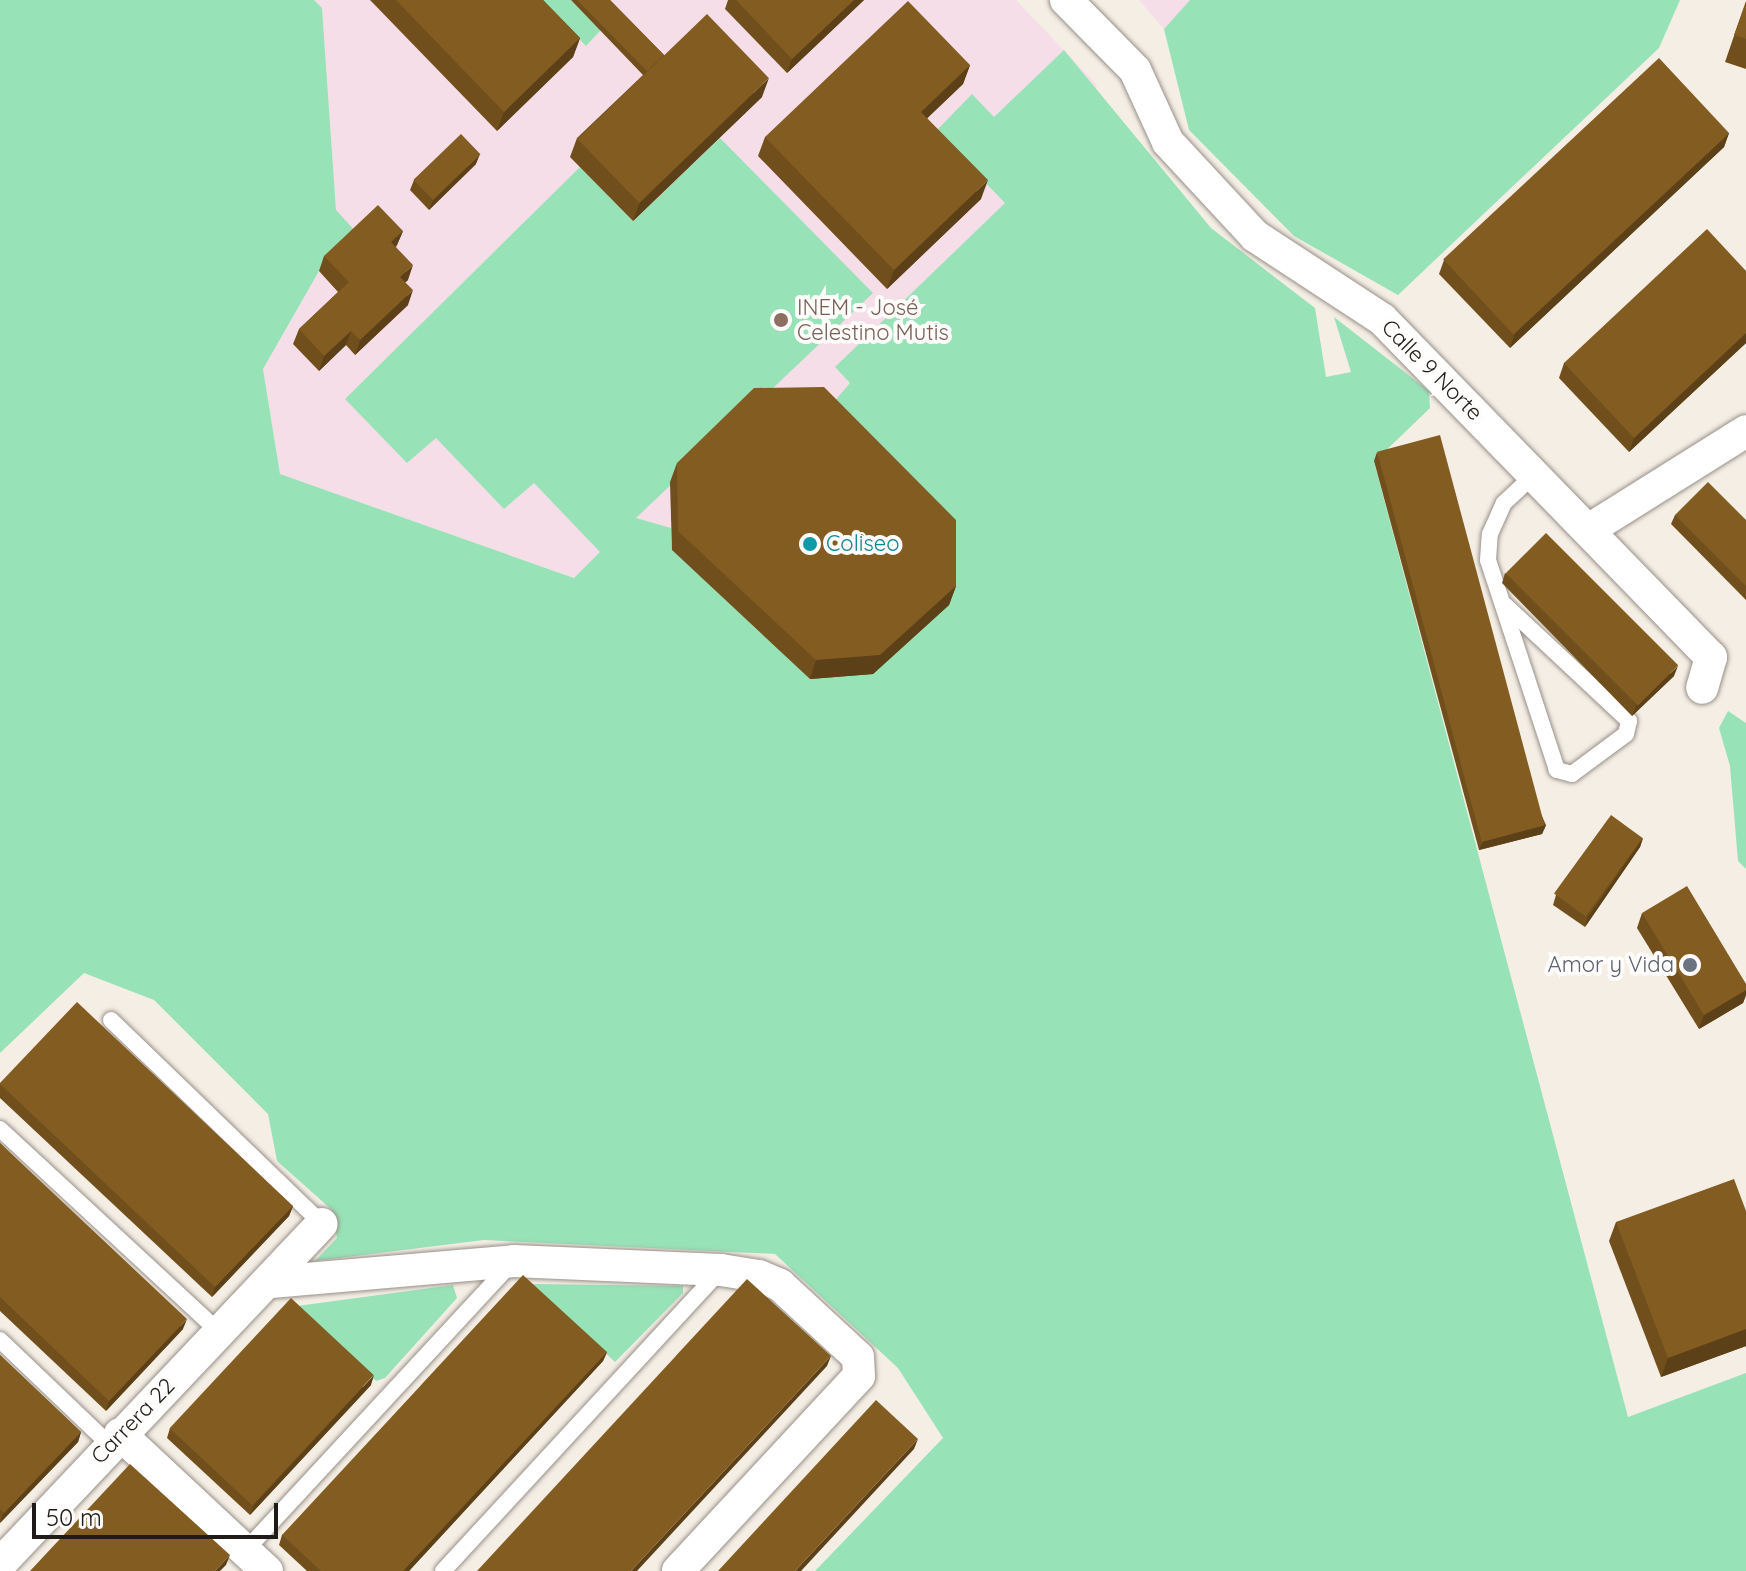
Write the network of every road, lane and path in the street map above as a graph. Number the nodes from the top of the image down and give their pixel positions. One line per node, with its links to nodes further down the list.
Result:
1 (1066, 0): 3 (street, Calle 9 Norte)
2 (1746, 431): 4 (street)
3 (1536, 473): 4 (street, Calle 9 Norte); 5 (lane)
4 (1590, 529): 6 (street, Calle 9 Norte)
5 (1505, 605): 5 (lane)
6 (1702, 688)
7 (111, 1020): 9 (lane)
8 (0, 1129): 13 (lane)
9 (322, 1224): 12 (street, Carrera 22)
10 (514, 1261): 11 (street); 12 (street); 17 (lane)
11 (721, 1270): 18 (lane); 19 (street)
12 (271, 1282): 13 (street, Carrera 22)
13 (219, 1332): 15 (street, Carrera 22)
14 (0, 1340): 15 (lane)
15 (115, 1440): 16 (street, Carrera 22); 17 (street)
16 (2, 1559)
17 (261, 1566)
18 (443, 1571)
19 (678, 1571)

